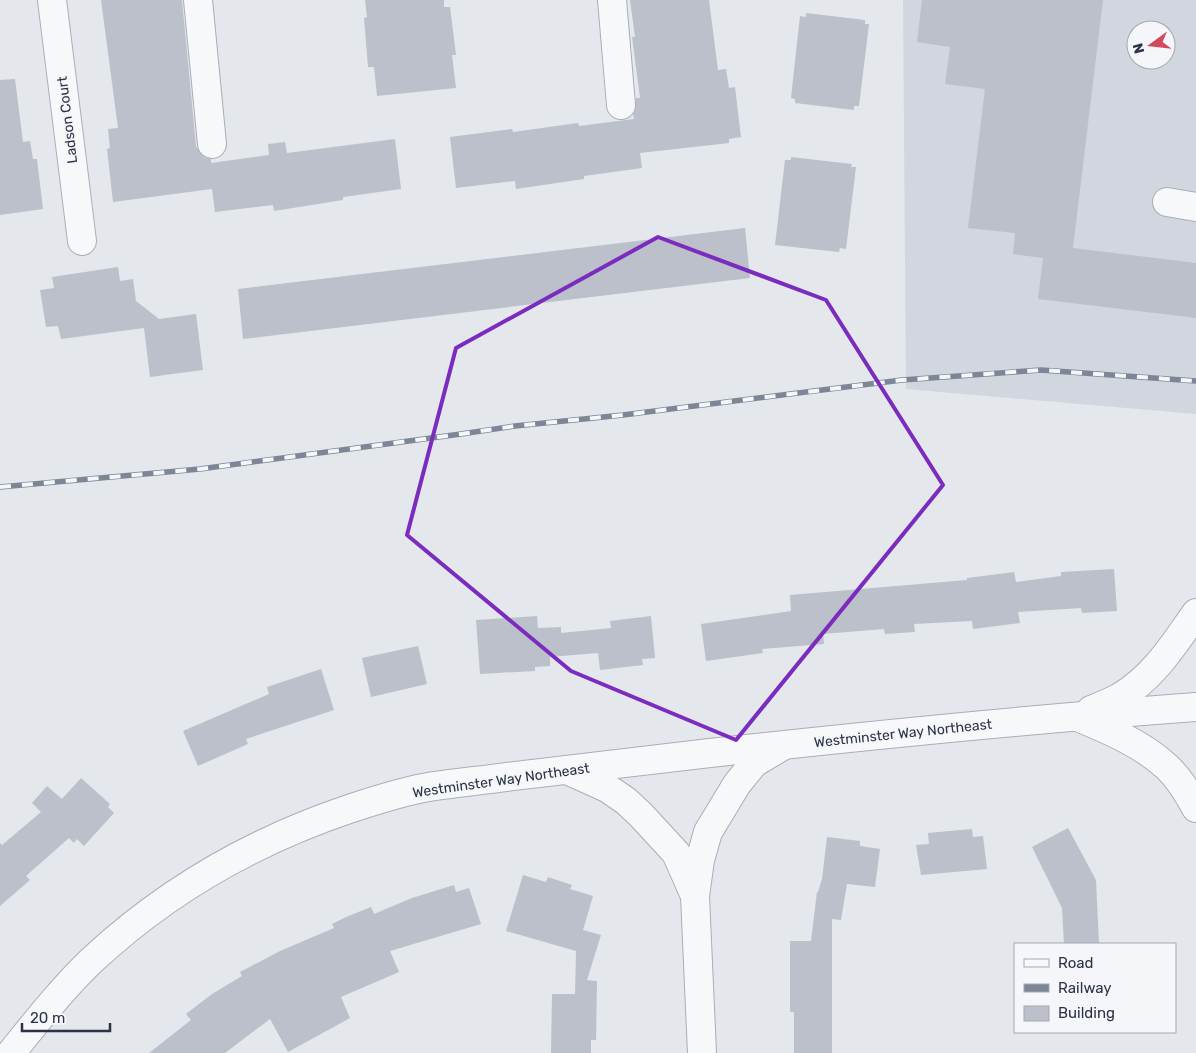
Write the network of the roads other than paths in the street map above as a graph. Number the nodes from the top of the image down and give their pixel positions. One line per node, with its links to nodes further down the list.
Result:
1 (52, 0): 8 (street, Ladson Court)
2 (198, 0): 5 (street)
3 (612, 0): 4 (street)
4 (621, 105)
5 (212, 144)
6 (1168, 202): 7 (street)
7 (1196, 207)
8 (82, 241)
9 (1196, 613): 11 (street, Westminster Way Northeast)
10 (1196, 707): 11 (street, Westminster Way Northeast)
11 (1076, 717): 12 (street, Westminster Way Northeast); 14 (street, Westminster Way Northeast)
12 (785, 745): 13 (street, Westminster Way Northeast); 15 (street)
13 (565, 770): 15 (street); 16 (street, Westminster Way Northeast)
14 (1196, 808)
15 (695, 896): 17 (street)
16 (11, 1053)
17 (702, 1053)

